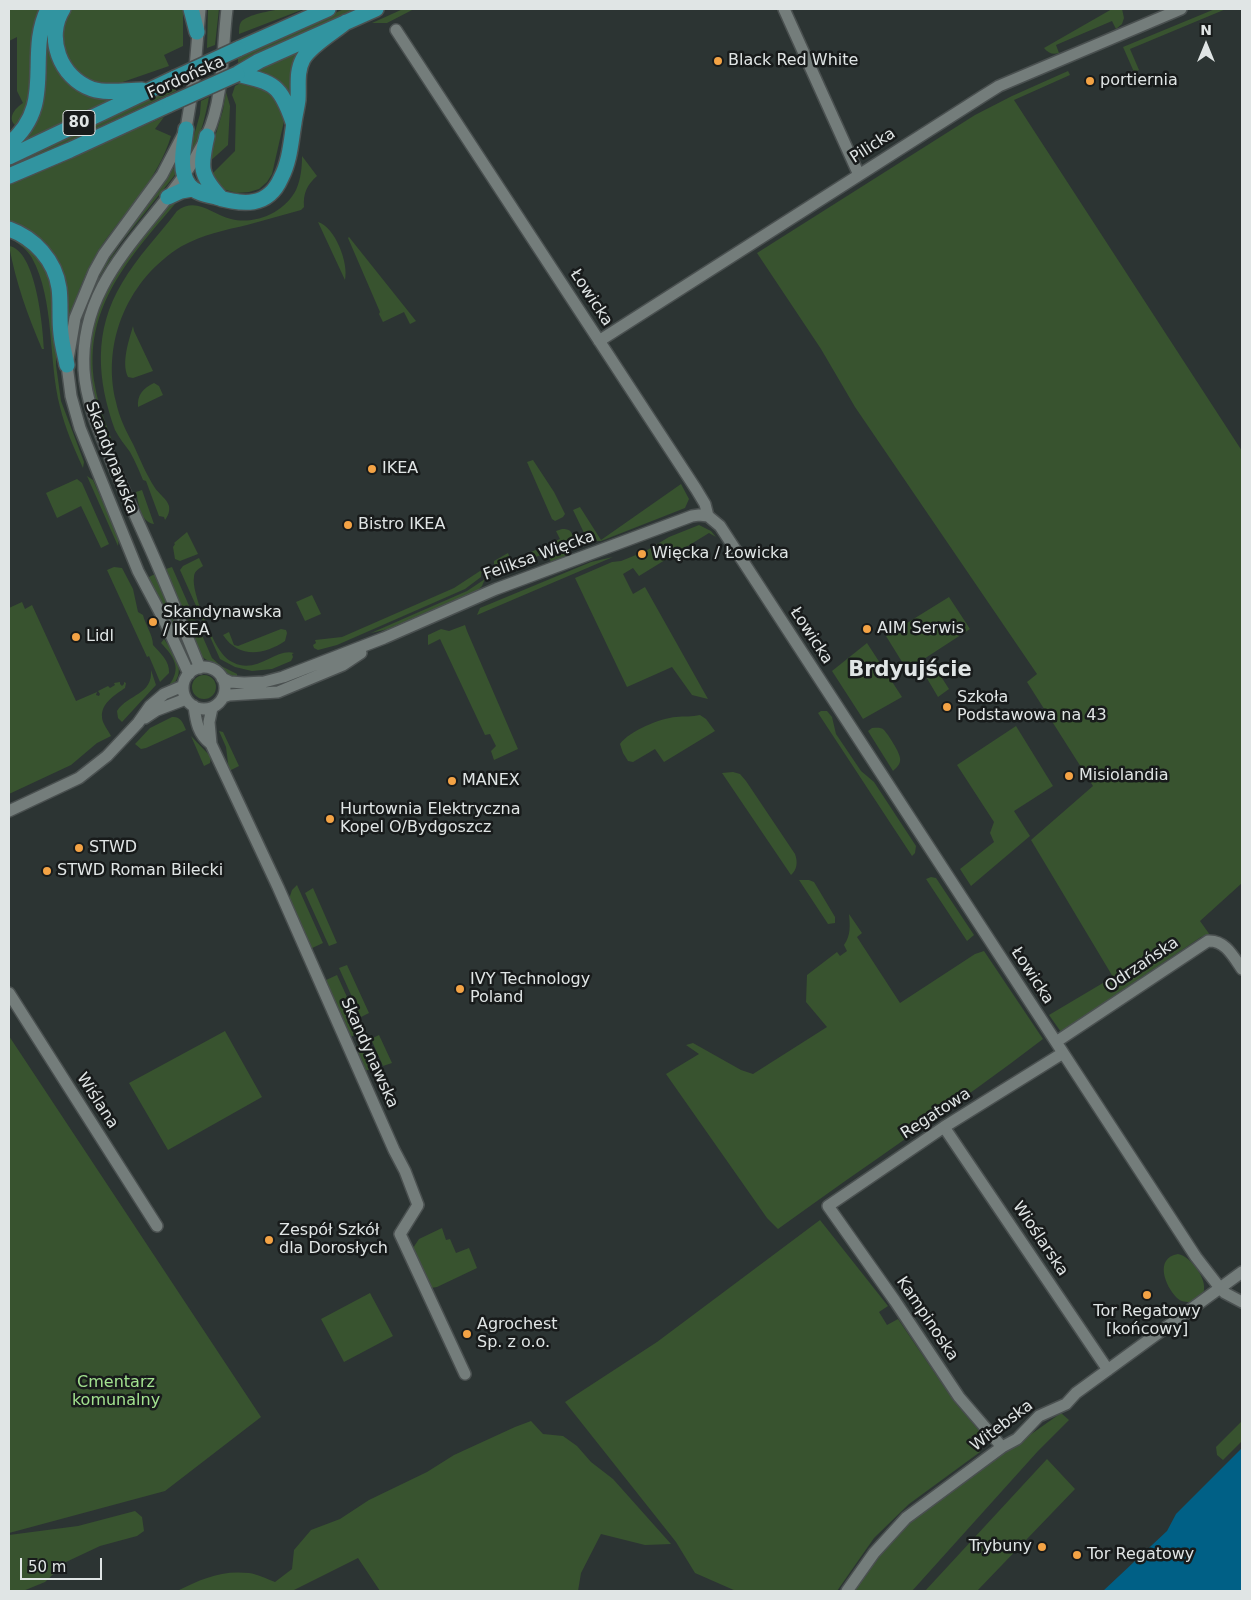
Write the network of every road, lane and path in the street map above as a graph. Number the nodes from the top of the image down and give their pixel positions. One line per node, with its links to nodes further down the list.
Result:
1 (48, 9): 18 (main road)
2 (63, 9): 14 (main road)
3 (191, 9): 12 (main road)
4 (200, 9): 12 (street, Skandynawska)
5 (228, 9): 17 (street, Skandynawska)
6 (328, 9): 14 (main road, Fordońska / 80, bridge)
7 (376, 9): 10 (main road, Fordońska / 80)
8 (784, 9): 21 (street)
9 (1180, 9): 21 (street, Pilicka)
10 (346, 22): 13 (main road, Fordońska / 80); 15 (main road)
11 (396, 30): 27 (street, Łowicka)
12 (197, 32): 16 (street, Skandynawska)
13 (237, 74): 15 (main road); 22 (main road, Fordońska / 80, bridge)
14 (149, 90): 19 (main road, Fordońska / 80)
15 (294, 123): 25 (main road)
16 (186, 129): 20 (main road); 28 (street, Skandynawska)
17 (207, 136): 20 (street, Skandynawska); 25 (main road)
18 (9, 144)
19 (9, 157)
20 (184, 174): 23 (main road); 24 (street, Skandynawska)
21 (859, 175): 27 (street, Pilicka)
22 (9, 176)
23 (192, 189): 24 (main road); 25 (main road)
24 (168, 197): 31 (street, Skandynawska)
25 (222, 199)
26 (9, 229): 28 (main road)
27 (599, 341): 29 (street, Łowicka)
28 (67, 365): 32 (street, Skandynawska)
29 (708, 516): 30 (street, Feliksa Więcka); 43 (street, Łowicka)
30 (384, 638): 33 (street, Feliksa Więcka); 35 (street, Feliksa Więcka)
31 (200, 668): 32 (street); 33 (street)
32 (188, 674): 34 (street)
33 (222, 678): 35 (street)
34 (183, 686): 36 (street); 38 (street)
35 (223, 697): 37 (street)
36 (190, 703): 37 (street); 38 (street); 39 (street, Skandynawska)
37 (212, 708): 39 (street, Skandynawska)
38 (138, 723): 40 (street)
39 (211, 744): 52 (street, Skandynawska)
40 (9, 811)
41 (1242, 969): 43 (street, Odrzańska)
42 (9, 993): 47 (street, Wiślana)
43 (1056, 1042): 44 (street, Łowicka)
44 (1063, 1053): 45 (street, Regatowa); 49 (street, Łowicka)
45 (944, 1127): 46 (street, Regatowa); 51 (street, Wioślarska)
46 (828, 1206): 53 (street, Kampinoska)
47 (157, 1226)
48 (1242, 1272): 49 (street, Witebska)
49 (1220, 1288): 50 (street, Łowicka); 51 (street, Witebska)
50 (1242, 1302)
51 (1108, 1370): 53 (street, Witebska)
52 (466, 1374)
53 (1002, 1447): 54 (street, Witebska)
54 (847, 1591)

